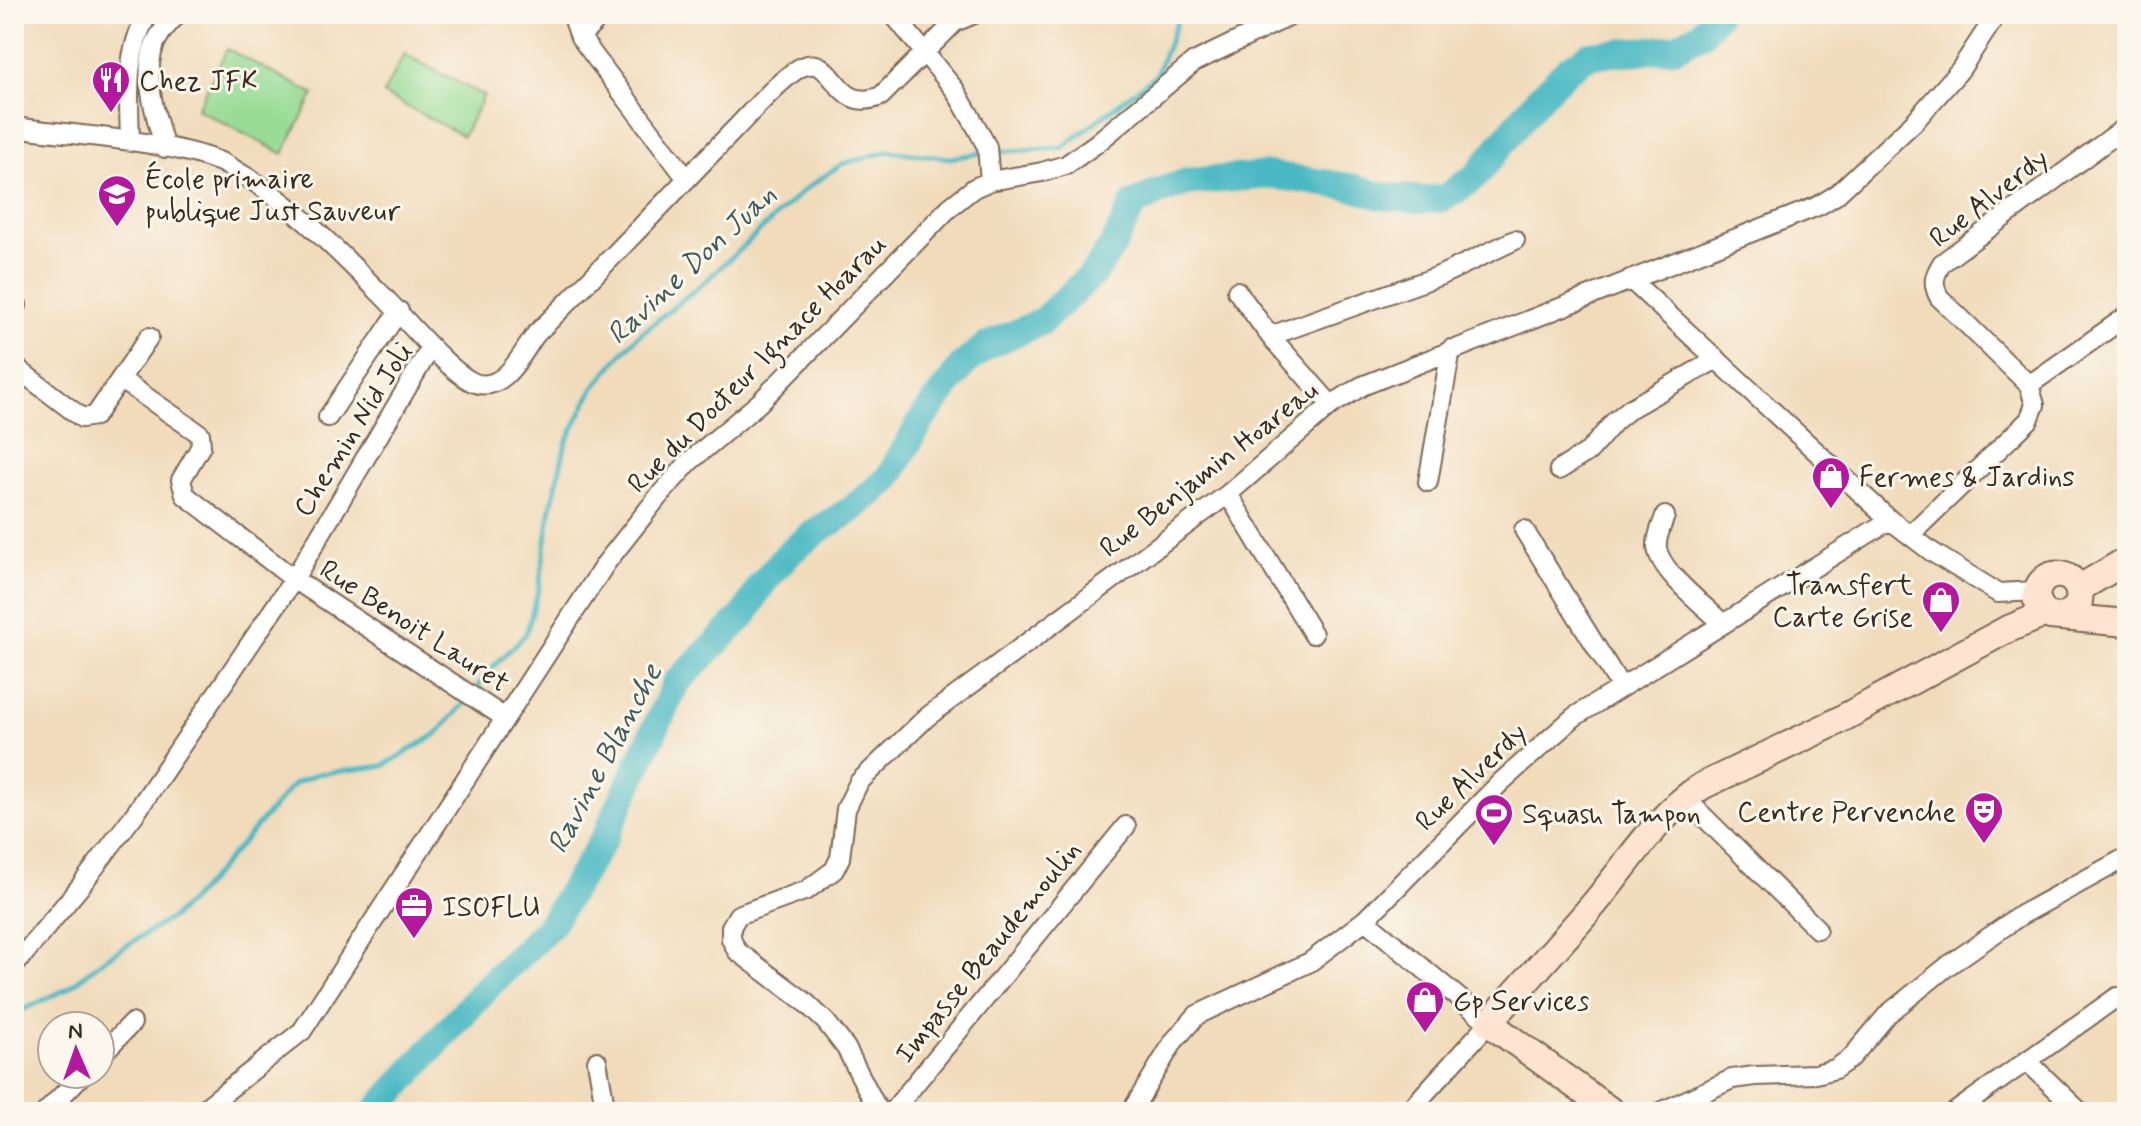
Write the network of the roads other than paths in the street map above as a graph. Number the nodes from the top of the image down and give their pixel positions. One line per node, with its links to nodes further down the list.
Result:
1 (148, 14): 13 (street)
2 (178, 14): 14 (street)
3 (572, 14): 9 (street)
4 (603, 14): 9 (street)
5 (893, 14): 10 (street)
6 (974, 14): 10 (street, Chemin Nid Joli)
7 (1294, 14): 15 (street, Rue du Docteur Ignace Hoarau)
8 (1997, 14): 18 (street, Rue Benjamin Hoareau)
9 (580, 37): 16 (street)
10 (923, 53): 15 (street); 16 (street, Chemin Nid Joli)
11 (2127, 126): 31 (street, Rue Alverdy)
12 (14, 127): 13 (street)
13 (130, 142): 14 (street)
14 (165, 148): 21 (street)
15 (988, 165): 50 (street, Rue du Docteur Ignace Hoarau)
16 (687, 179): 26 (street, Chemin Nid Joli)
17 (1515, 240): 24 (street)
18 (1630, 279): 27 (street, Rue Benjamin Hoareau); 28 (street)
19 (1237, 291): 24 (street)
20 (14, 298): 22 (street)
21 (399, 311): 26 (street); 33 (street)
22 (14, 316)
23 (2127, 316): 31 (street)
24 (1270, 336): 32 (street)
25 (149, 337): 30 (street)
26 (431, 347): 42 (street, Chemin Nid Joli)
27 (1451, 349): 32 (street, Rue Benjamin Hoareau); 35 (street)
28 (1715, 360): 34 (street); 38 (street)
29 (14, 366): 30 (street)
30 (120, 379): 42 (street, Rue Benoit Lauret)
31 (2029, 385): 40 (street)
32 (1331, 405): 36 (street, Rue Benjamin Hoareau)
33 (328, 417)
34 (1559, 470)
35 (1428, 482)
36 (1228, 494): 48 (street); 67 (street, Rue Benjamin Hoareau)
37 (1665, 516): 45 (street)
38 (1890, 520): 40 (street); 45 (street, Rue Alverdy)
39 (1524, 530): 49 (street)
40 (1910, 535): 43 (street)
41 (2127, 560): 44 (street)
42 (294, 579): 50 (street, Rue Benoit Lauret); 56 (street, Chemin Nid Joli)
43 (2003, 597): 44 (street); 47 (street)
44 (2061, 604): 46 (street); 47 (street)
45 (1722, 623): 49 (street, Rue Alverdy)
46 (2127, 623)
47 (2006, 630): 51 (street)
48 (1313, 634)
49 (1621, 687): 54 (street, Rue Alverdy)
50 (505, 718): 65 (street, Rue du Docteur Ignace Hoarau)
51 (1684, 797): 55 (street); 59 (street)
52 (1126, 826): 68 (street, Impasse Beaudemoulin)
53 (2127, 857): 72 (street)
54 (1365, 920): 59 (street); 69 (street, Rue Alverdy)
55 (1817, 929)
56 (14, 966)
57 (2117, 997): 62 (street)
58 (132, 1023): 60 (street)
59 (1489, 1023): 70 (street); 71 (street)
60 (116, 1040)
61 (597, 1061): 66 (street)
62 (2027, 1061): 73 (street); 74 (street)
63 (67, 1090): 64 (street)
64 (46, 1112)
65 (200, 1112)
66 (606, 1112)
67 (879, 1112)
68 (892, 1112)
69 (1131, 1112)
70 (1408, 1112)
71 (1612, 1112)
72 (1661, 1112)
73 (1955, 1112)
74 (2080, 1112)

